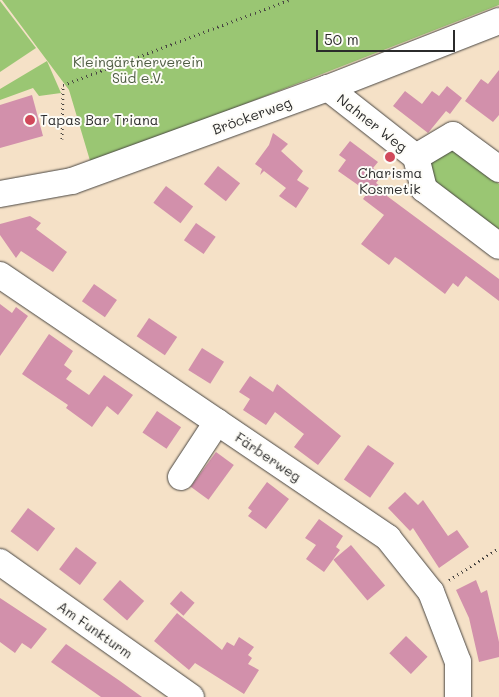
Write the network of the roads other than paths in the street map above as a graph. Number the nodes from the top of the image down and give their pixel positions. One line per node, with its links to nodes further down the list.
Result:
1 (499, 21): 2 (street, Bröckerweg)
2 (328, 88): 3 (street, Nahner Weg); 5 (street, Bröckerweg)
3 (416, 157): 4 (street, Nahner Weg); 6 (street, Nahner Weg)
4 (499, 170)
5 (0, 194)
6 (499, 246)
7 (0, 275): 8 (street, Färberweg)
8 (217, 422): 9 (street); 12 (street, Färberweg)
9 (181, 477)
10 (0, 562): 11 (street, Am Funkturm)
11 (191, 697)
12 (458, 697)

